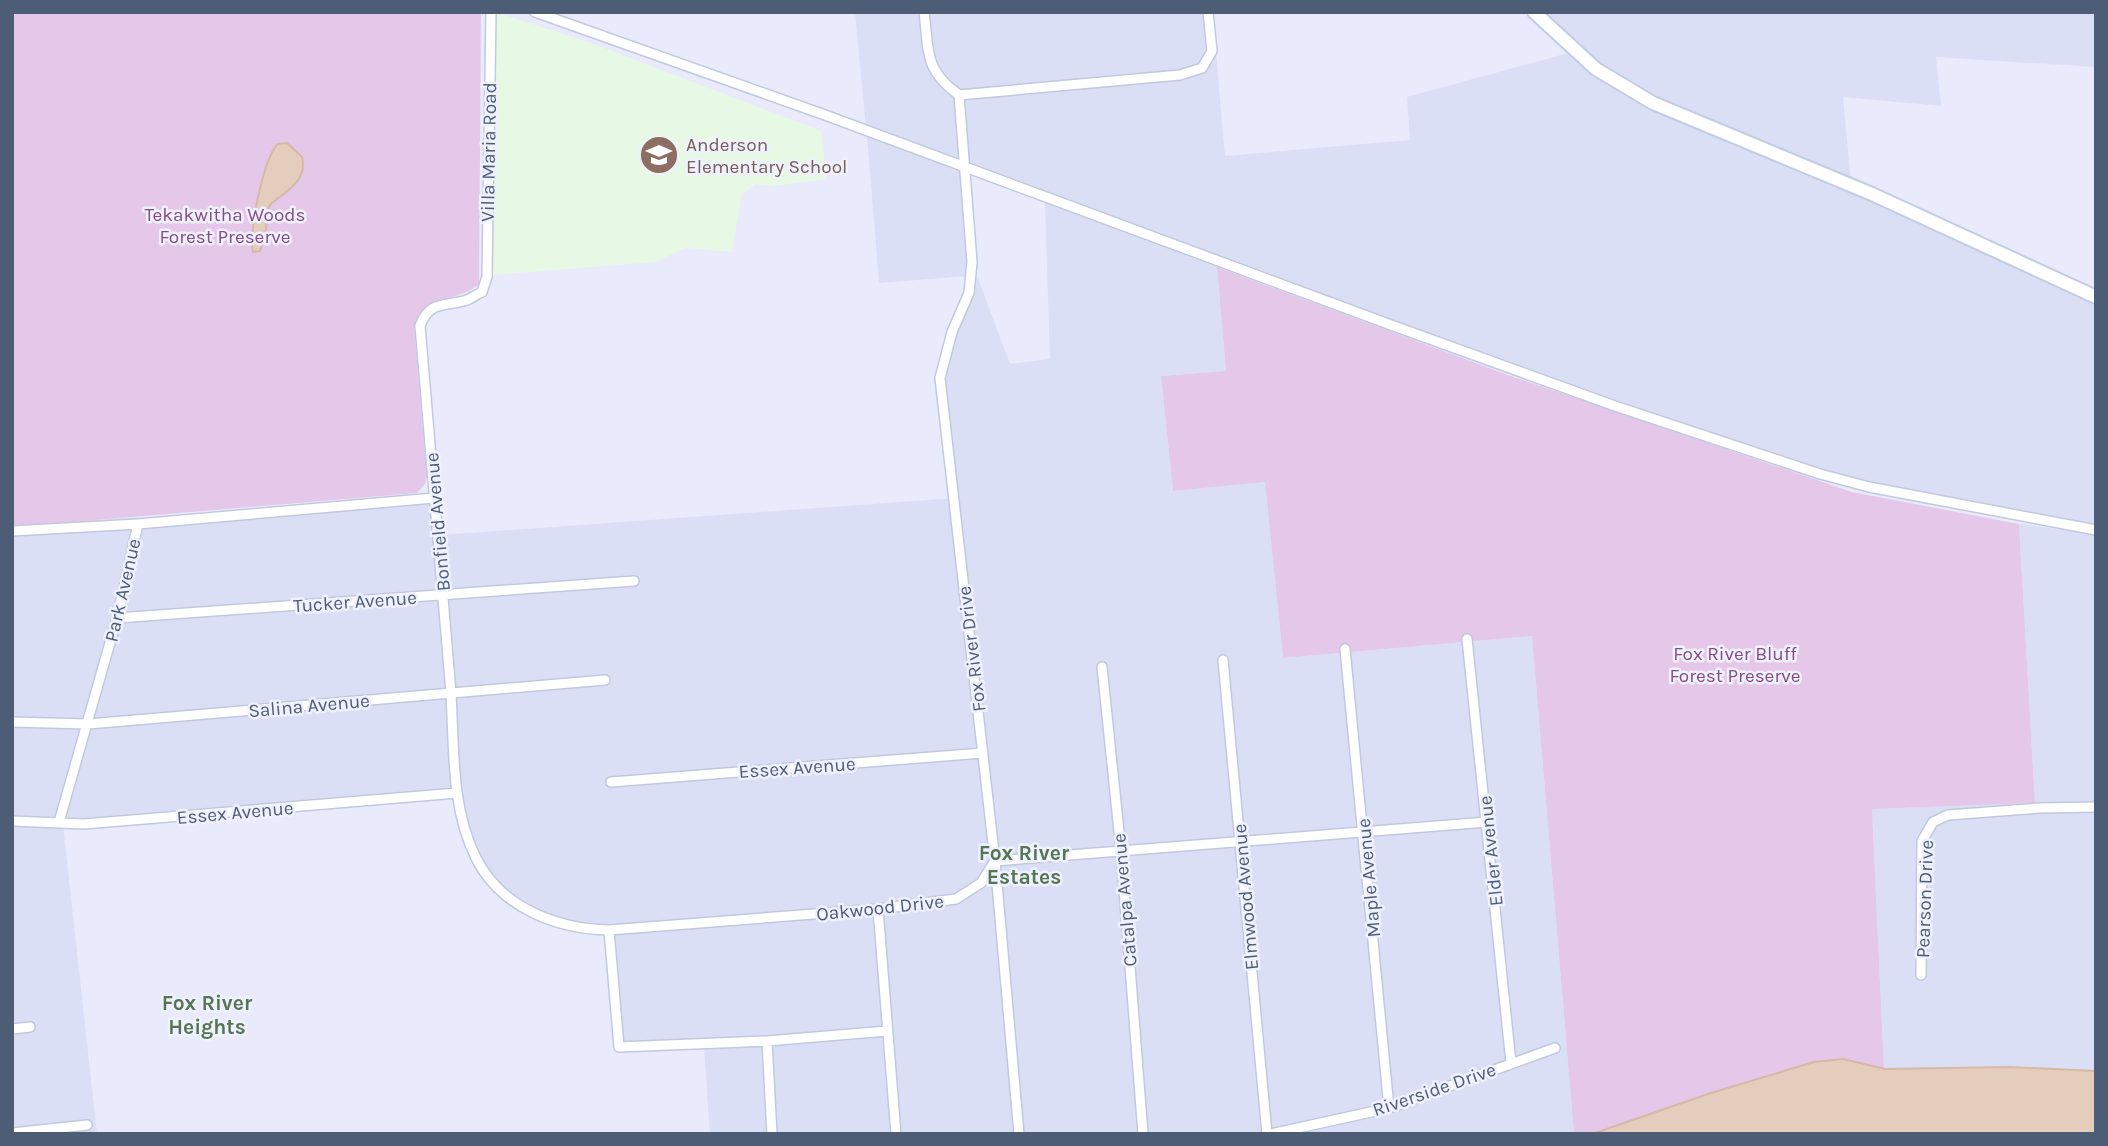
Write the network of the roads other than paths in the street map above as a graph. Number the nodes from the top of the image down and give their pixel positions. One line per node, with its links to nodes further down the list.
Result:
1 (491, 12): 8 (street, Villa Maria Road)
2 (535, 12): 7 (street)
3 (924, 12): 6 (street)
4 (1208, 12): 6 (street)
5 (1534, 12): 9 (main road)
6 (959, 95): 7 (street, Fox River Drive)
7 (964, 169): 12 (street); 25 (street, Fox River Drive)
8 (482, 292): 10 (street, Bonfield Avenue)
9 (2096, 297)
10 (434, 498): 11 (street, Park Avenue); 15 (street, Bonfield Avenue)
11 (138, 523): 13 (street); 16 (street, Park Avenue)
12 (2096, 530)
13 (12, 531)
14 (634, 581): 15 (street, Tucker Avenue)
15 (443, 595): 16 (street, Tucker Avenue); 22 (street, Bonfield Avenue)
16 (117, 618): 24 (street, Park Avenue)
17 (1468, 639): 31 (street, Elder Avenue)
18 (1345, 649): 32 (street, Maple Avenue)
19 (1223, 660): 33 (street, Elmwood Avenue)
20 (1102, 667): 34 (street, Catalpa Avenue)
21 (605, 680): 22 (street, Salina Avenue)
22 (451, 693): 24 (street, Salina Avenue); 27 (street, Bonfield Avenue)
23 (12, 722): 24 (street, Salina Avenue)
24 (88, 724): 30 (street, Park Avenue)
25 (982, 753): 26 (street, Essex Avenue); 35 (street, Fox River Drive)
26 (611, 782)
27 (457, 793): 30 (street, Essex Avenue); 37 (street, Oakwood Drive)
28 (2096, 807): 38 (street, Pearson Drive)
29 (12, 821): 30 (street, Essex Avenue)
30 (59, 822)
31 (1487, 822): 32 (street); 44 (street, Elder Avenue)
32 (1364, 831): 33 (street); 45 (street, Maple Avenue)
33 (1240, 842): 34 (street); 52 (street, Elmwood Avenue)
34 (1121, 852): 35 (street); 51 (street, Catalpa Avenue)
35 (995, 861): 36 (street, Oakwood Drive); 50 (street, Fox River Drive)
36 (878, 909): 37 (street, Oakwood Drive); 41 (street)
37 (609, 930): 42 (street)
38 (1921, 975)
39 (30, 1027): 40 (street)
40 (12, 1029)
41 (887, 1031): 42 (street); 49 (street)
42 (766, 1041): 48 (street)
43 (1555, 1048): 44 (street, Riverside Drive)
44 (1511, 1063): 45 (street, Riverside Drive)
45 (1389, 1108): 52 (street, Riverside Drive)
46 (87, 1125): 47 (street)
47 (12, 1133)
48 (772, 1134)
49 (896, 1134)
50 (1019, 1134)
51 (1143, 1134)
52 (1269, 1134)

